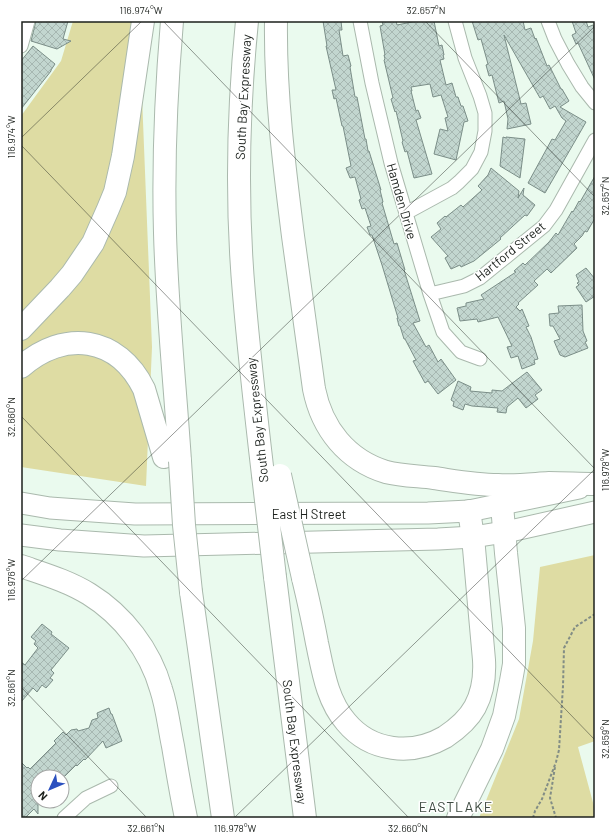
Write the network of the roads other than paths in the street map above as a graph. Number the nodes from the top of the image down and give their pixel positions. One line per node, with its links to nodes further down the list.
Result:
1 (28, 21): 9 (street)
2 (143, 21): 14 (highway)
3 (172, 21): 17 (highway)
4 (247, 21): 18 (highway, South Bay Expressway)
5 (276, 21): 19 (highway)
6 (360, 21): 12 (street, Hamden Drive)
7 (455, 21): 12 (street)
8 (548, 21): 10 (street)
9 (21, 46)
10 (595, 103)
11 (595, 140): 13 (street, Hartford Street)
12 (406, 213): 13 (street, Hamden Drive)
13 (430, 294): 15 (street, Hamden Drive)
14 (21, 329)
15 (480, 359)
16 (21, 367): 17 (highway)
17 (172, 459): 31 (highway, bridge)
18 (272, 475): 26 (highway, bridge); 32 (highway, South Bay Expressway, bridge)
19 (595, 484): 21 (main road, East H Street)
20 (21, 503): 22 (main road, East H Street)
21 (502, 505): 22 (main road, East H Street); 24 (highway)
22 (469, 511): 26 (highway)
23 (595, 512): 24 (main road)
24 (504, 532): 26 (main road); 33 (highway)
25 (21, 535): 26 (main road)
26 (473, 537)
27 (21, 566): 30 (highway)
28 (111, 786): 29 (street)
29 (64, 818)
30 (186, 818)
31 (223, 818)
32 (304, 818)
33 (458, 818)

